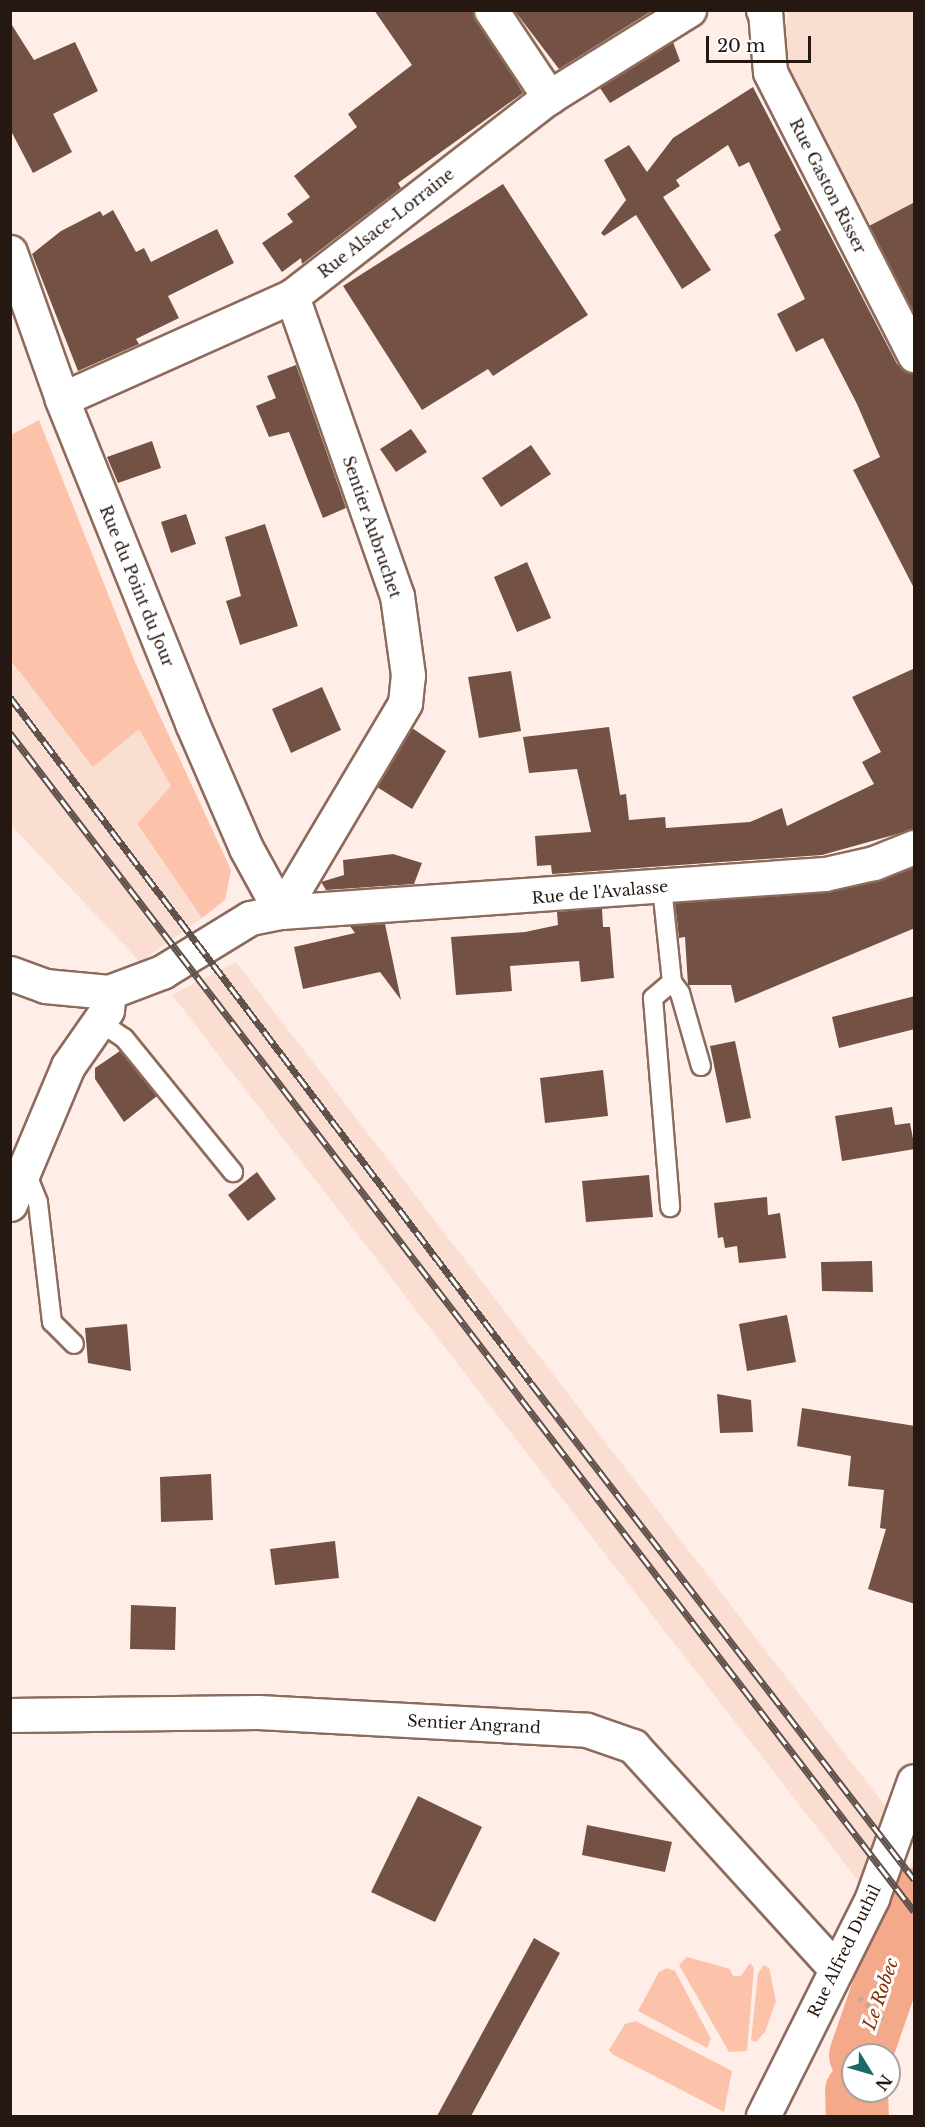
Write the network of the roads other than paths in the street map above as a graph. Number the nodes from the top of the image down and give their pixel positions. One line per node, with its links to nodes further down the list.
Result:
1 (491, 10): 4 (street)
2 (689, 10): 4 (street, Rue Alsace-Lorraine)
3 (764, 11): 7 (street, Rue Gaston Risser)
4 (549, 97): 6 (street, Rue Alsace-Lorraine)
5 (10, 252): 8 (street, Rue du Point du Jour)
6 (292, 296): 8 (street, Rue Alsace-Lorraine); 11 (street, Sentier Aubruchet)
7 (915, 355)
8 (62, 399): 11 (street, Rue du Point du Jour)
9 (915, 847): 10 (street, Rue de l'Avalasse)
10 (662, 887): 11 (street, Rue de l'Avalasse); 13 (lane)
11 (281, 912): 14 (street, Rue de l'Avalasse)
12 (10, 973): 14 (street)
13 (672, 982): 15 (lane); 19 (lane)
14 (104, 1007): 16 (street); 17 (lane)
15 (701, 1066)
16 (25, 1170): 18 (street); 20 (lane)
17 (233, 1172)
18 (10, 1204)
19 (670, 1208)
20 (74, 1344)
21 (10, 1715): 23 (street, Sentier Angrand)
22 (915, 1781): 23 (street, Rue Alfred Duthil)
23 (836, 1969): 24 (street, Rue Alfred Duthil)
24 (763, 2116)

